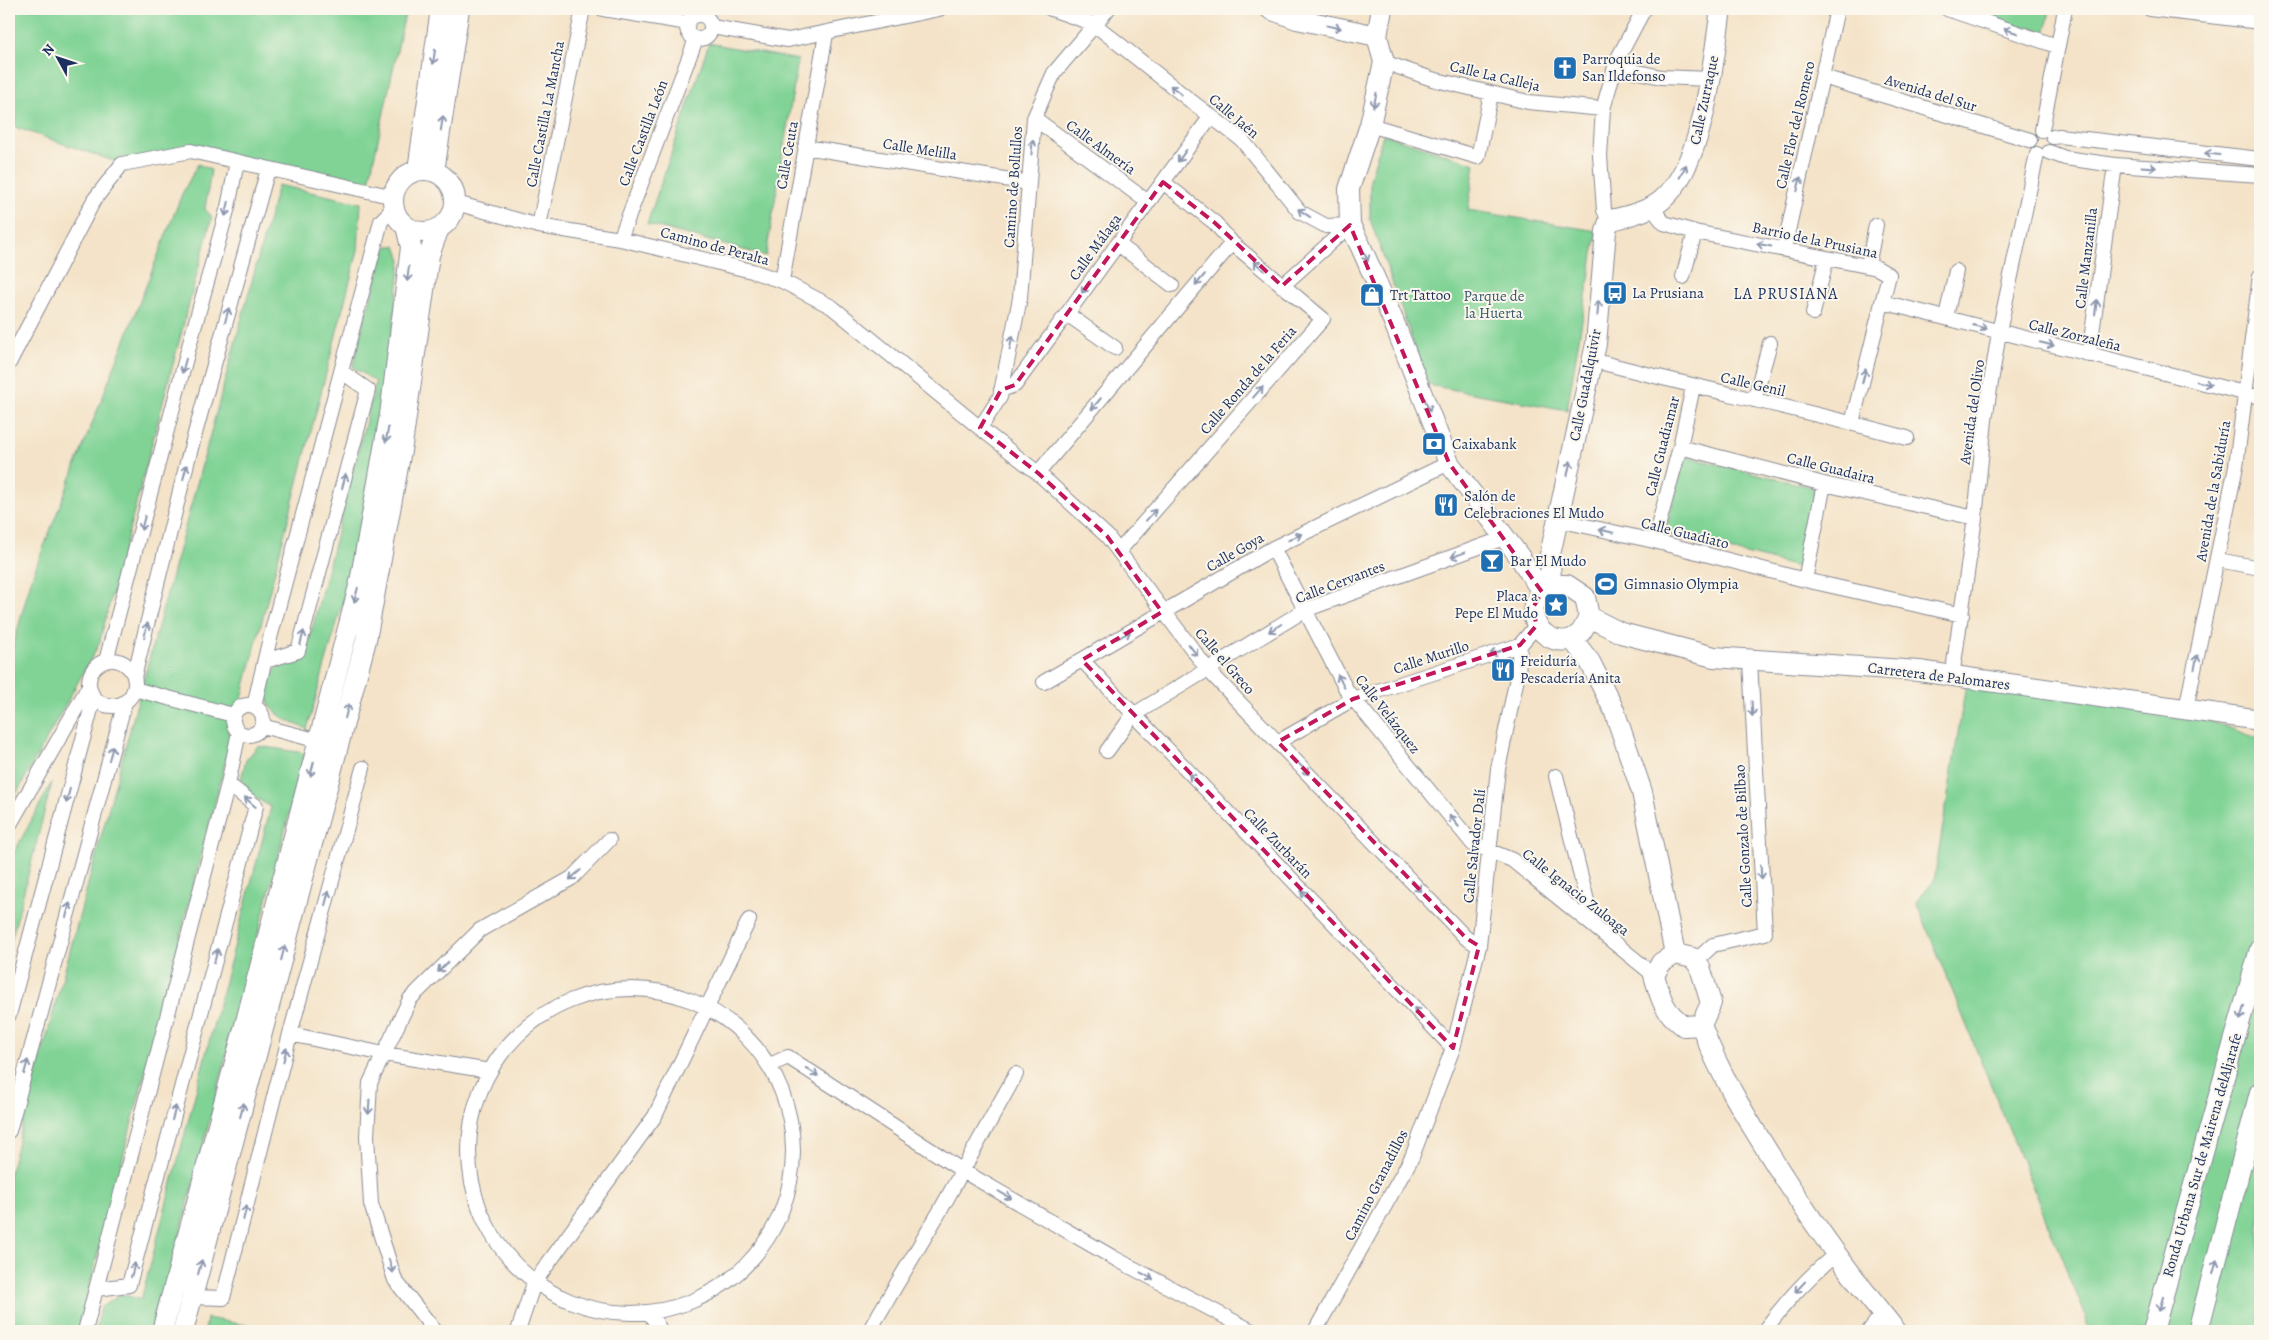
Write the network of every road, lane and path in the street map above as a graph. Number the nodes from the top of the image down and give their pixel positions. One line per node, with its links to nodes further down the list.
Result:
1 (441, 9): 41 (street, one-way to 41)
2 (459, 9): 41 (street, one-way to 2)
3 (583, 9): 53 (street, Calle Castilla La Mancha)
4 (603, 9): 18 (street)
5 (939, 9): 20 (street)
6 (1051, 9): 19 (street, Calle Jaén)
7 (1108, 9): 19 (street, Camino de Bollullos)
8 (1270, 9): 21 (street, one-way to 21)
9 (1382, 9): 21 (street)
10 (1644, 9): 25 (street, Calle Guadalquivir)
11 (1721, 9): 27 (street, Calle Zurraque)
12 (1837, 9): 26 (street, Calle Flor del Romero)
13 (1946, 9): 23 (street, one-way to 13)
14 (2064, 9): 23 (street)
15 (2150, 9): 17 (street)
16 (708, 17): 18 (street); 20 (street); 22 (street)
17 (2260, 22)
18 (688, 23): 22 (street)
19 (1094, 24): 30 (street, Calle Jaén, one-way to 19); 31 (street, Camino de Bollullos)
20 (826, 34): 35 (street, Calle Ceuta)
21 (1377, 36): 24 (street)
22 (696, 40): 56 (street, Calle Castilla León)
23 (2057, 46): 33 (street)
24 (1384, 62): 28 (street, Calle La Calleja); 32 (street, one-way to 32)
25 (1615, 67): 27 (street); 29 (street, Calle Guadalquivir)
26 (1823, 77): 34 (street, Avenida del Sur); 59 (street, Calle Flor del Romero, one-way to 26)
27 (1710, 79): 48 (street, Calle Zurraque, one-way to 27)
28 (1491, 94): 29 (street, Calle La Calleja); 32 (street)
29 (1603, 108): 49 (street, Calle Guadalquivir)
30 (1210, 116): 43 (street, Calle Málaga, one-way to 43); 50 (street, Calle Jaén, one-way to 30)
31 (1034, 118): 44 (street, Camino de Bollullos, one-way to 31); 46 (street, Calle Almería)
32 (1370, 125): 50 (street)
33 (2048, 134): 34 (street); 36 (street); 37 (street, one-way to 33)
34 (2030, 140): 36 (street)
35 (805, 147): 44 (street, Calle Melilla); 65 (street, Calle Ceuta)
36 (2043, 153): 39 (street); 72 (street, Avenida del Olivo)
37 (2260, 159)
38 (237, 162): 40 (street); 77 (street); 108 (street, one-way to 108)
39 (2114, 165): 42 (street, one-way to 42); 75 (street, Calle Manzanilla, one-way to 39)
40 (268, 169): 47 (street); 114 (street, one-way to 40)
41 (426, 171): 45 (street); 47 (street)
42 (2260, 175)
43 (1163, 182): 46 (street, Calle Málaga); 57 (street, Calle Ronda de la Feria)
44 (1029, 183): 80 (street, Camino de Bollullos, one-way to 44)
45 (456, 202): 53 (street, Camino de Peralta); 54 (street)
46 (1148, 202): 58 (street, Calle Málaga)
47 (394, 203): 52 (street); 78 (street)
48 (1651, 207): 49 (street); 55 (street, Barrio de la Prusiana)
49 (1609, 221): 76 (street, Calle Guadalquivir, one-way to 49)
50 (1350, 225): 67 (street); 88 (street, one-way to 88)
51 (1876, 225): 61 (street)
52 (406, 226): 54 (street); 125 (street, one-way to 125)
53 (539, 226): 56 (street, Camino de Peralta)
54 (439, 228): 154 (street, one-way to 54)
55 (1695, 232): 59 (street, Barrio de la Prusiana, one-way to 55); 64 (street)
56 (620, 239): 65 (street, Camino de Peralta)
57 (1232, 243): 67 (street, Calle Ronda de la Feria, one-way to 57); 89 (street, one-way to 89)
58 (1118, 244): 66 (street); 70 (street, Calle Málaga, one-way to 70)
59 (1784, 249): 60 (street, Barrio de la Prusiana)
60 (1827, 258): 61 (street, Barrio de la Prusiana); 69 (street)
61 (1868, 266): 68 (street, Barrio de la Prusiana)
62 (1956, 271): 71 (street)
63 (2260, 276): 81 (street, Avenida de la Sabiduría)
64 (1683, 277)
65 (782, 281): 85 (street, Camino de Peralta)
66 (1172, 285)
67 (1282, 286): 96 (street, Calle Ronda de la Feria, one-way to 67)
68 (1882, 302): 71 (street, Calle Zorzaleña); 84 (street, Barrio de la Prusiana, one-way to 68)
69 (1813, 313)
70 (1067, 314): 74 (street); 80 (street, Calle Málaga)
71 (1946, 317): 72 (street, Calle Zorzaleña, one-way to 72)
72 (1999, 332): 75 (street, Calle Zorzaleña, one-way to 75); 91 (street, Avenida del Olivo)
73 (1770, 342): 83 (street)
74 (1115, 348)
75 (2089, 355): 81 (street, Calle Zorzaleña, one-way to 81)
76 (1592, 360): 79 (street, Calle Genil); 92 (street, Calle Guadalquivir, one-way to 76)
77 (9, 363)
78 (342, 372): 109 (street); 109 (street, one-way to 78)
79 (1693, 387): 83 (street, Calle Genil); 87 (street, Calle Guadiamar)
80 (1001, 390): 85 (street)
81 (2246, 393): 82 (street, Calle Zorzaleña); 97 (street, Avenida de la Sabiduría)
82 (2260, 397)
83 (1754, 400): 84 (street, Calle Genil)
84 (1852, 423): 86 (street, Calle Genil)
85 (980, 428): 89 (street, Calle el Greco)
86 (1907, 438)
87 (1680, 447): 90 (street, Calle Guadaira); 94 (street, Calle Guadiamar)
88 (1449, 463): 93 (street); 95 (street, Calle Goya, one-way to 88)
89 (1038, 473): 96 (street, Calle el Greco)
90 (1824, 484): 91 (street, Calle Guadaira); 99 (street)
91 (1975, 518): 103 (street, Avenida del Olivo)
92 (1558, 520): 94 (street, Calle Guadiato, one-way to 92); 100 (street, Calle Guadalquivir)
93 (1504, 538): 100 (street); 101 (street, Calle Cervantes, one-way to 101)
94 (1654, 541): 99 (street, Calle Guadiato)
95 (1273, 548): 101 (street, Calle Velázquez); 102 (street, Calle Goya)
96 (1119, 551): 102 (street, Calle el Greco)
97 (2218, 560): 98 (street); 119 (street, Avenida de la Sabiduría, one-way to 97)
98 (2260, 568)
99 (1805, 580): 103 (street, Calle Guadiato)
100 (1547, 588): 104 (street); 105 (street)
101 (1304, 610): 111 (street, Calle Cervantes, one-way to 111); 116 (street, Calle Velázquez, one-way to 101)
102 (1162, 612): 107 (street, Calle Goya, one-way to 102); 111 (street, Calle el Greco, one-way to 111)
103 (1962, 615): 112 (street, Avenida del Olivo)
104 (1536, 626): 105 (street); 106 (street)
105 (1580, 630): 110 (street, Carretera de Palomares); 138 (street)
106 (1520, 645): 116 (street, Calle Murillo, one-way to 116); 133 (street, Calle Salvador Dalí)
107 (1082, 660): 113 (street, Calle Goya); 121 (street, Calle Zurbarán)
108 (106, 661): 114 (street); 115 (street)
109 (265, 661): 118 (street)
110 (1750, 661): 112 (street, Carretera de Palomares); 138 (street, Calle Gonzalo de Bilbao, one-way to 138)
111 (1208, 670): 121 (street, Calle Cervantes); 126 (street, Calle el Greco)
112 (1952, 677): 119 (street, Carretera de Palomares)
113 (1044, 682)
114 (134, 683): 117 (street); 120 (street)
115 (92, 692): 117 (street); 131 (street); 140 (street, one-way to 140)
116 (1353, 699): 126 (street, Calle Murillo); 133 (street, Calle Velázquez, one-way to 116)
117 (125, 702): 149 (street, one-way to 117)
118 (254, 706): 120 (street); 123 (street)
119 (2186, 709): 122 (street, Carretera de Palomares)
120 (234, 715): 124 (street)
121 (1133, 715): 127 (street, Calle Cervantes); 143 (street, Calle Zurbarán, one-way to 121)
122 (2259, 721)
123 (262, 726): 124 (street); 125 (street)
124 (239, 732): 130 (street)
125 (319, 741): 159 (street, one-way to 159)
126 (1278, 742): 136 (street, Calle el Greco, one-way to 136)
127 (1107, 751)
128 (363, 768): 142 (street, one-way to 128)
129 (1556, 776): 135 (street)
130 (228, 784): 153 (street); 153 (street, one-way to 130)
131 (9, 826)
132 (609, 840): 144 (street, one-way to 144)
133 (1490, 852): 135 (street, Calle Ignacio Zuloaga); 136 (street, Calle Salvador Dalí)
134 (749, 920): 139 (street)
135 (1594, 925): 138 (street, Calle Ignacio Zuloaga)
136 (1479, 946): 143 (street, Calle Salvador Dalí)
137 (2260, 949): 170 (street, Ronda Urbana Sur de Mairena delAljarafe, one-way to 170)
138 (1671, 962): 141 (street); 141 (street)
139 (706, 1006): 145 (street); 146 (street); 152 (street)
140 (9, 1015)
141 (1701, 1024): 151 (street)
142 (290, 1034): 144 (street); 154 (street, one-way to 142)
143 (1452, 1048): 166 (street, Camino Granadillos)
144 (384, 1054): 146 (street); 161 (street, one-way to 161)
145 (770, 1065): 150 (street, one-way to 150); 155 (street)
146 (490, 1071): 152 (street)
147 (1016, 1074): 150 (street)
148 (2260, 1092): 171 (street, one-way to 148)
149 (10, 1121)
150 (963, 1171): 157 (street, one-way to 157); 164 (street)
151 (1836, 1254): 156 (street); 167 (street, one-way to 167)
152 (534, 1283): 155 (street); 162 (street)
153 (96, 1288): 158 (street)
154 (192, 1297): 160 (street)
155 (650, 1314): 163 (street)
156 (1882, 1314): 168 (street); 169 (street)
157 (1226, 1326): 165 (street)
158 (85, 1331)
159 (162, 1331)
160 (183, 1331)
161 (435, 1331)
162 (518, 1331)
163 (660, 1331)
164 (869, 1331)
165 (1252, 1331)
166 (1315, 1331)
167 (1764, 1331)
168 (1869, 1331)
169 (1896, 1331)
170 (2153, 1331)
171 (2198, 1331)

